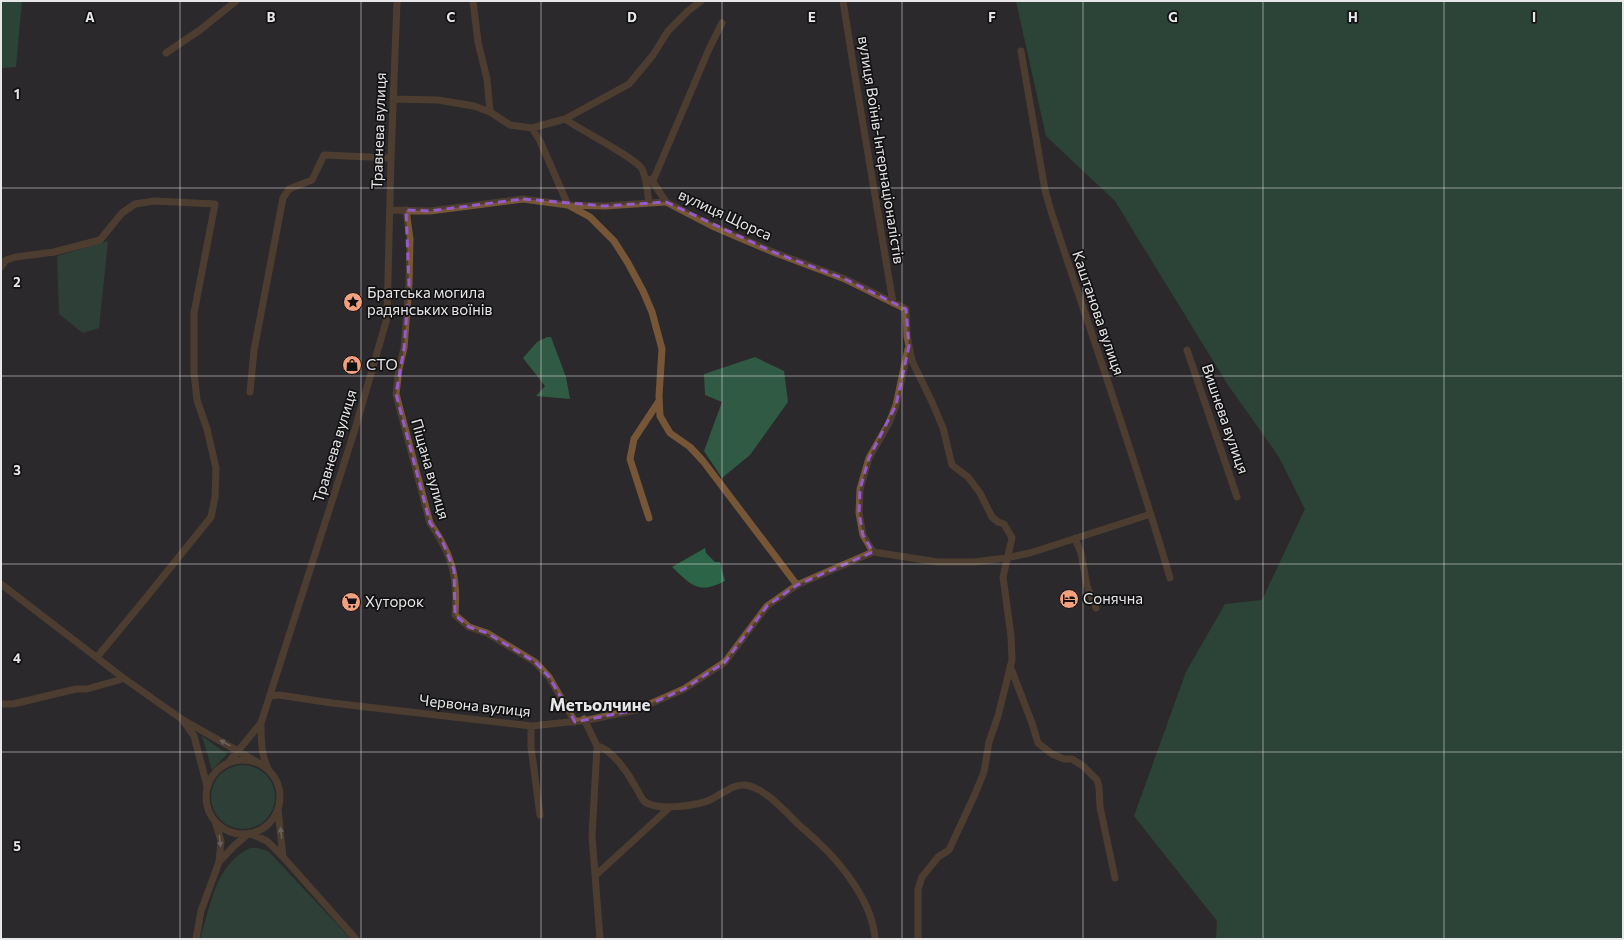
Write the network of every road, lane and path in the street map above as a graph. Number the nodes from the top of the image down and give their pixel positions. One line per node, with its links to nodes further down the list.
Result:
1 (236, 1): 8 (street)
2 (397, 1): 9 (street, Травнева вулиця)
3 (472, 1): 10 (street)
4 (701, 1): 11 (street)
5 (844, 1): 22 (street, вулиця Воїнів-Інтернаціоналістів)
6 (722, 23): 15 (street)
7 (1022, 52): 28 (street, Каштанова вулиця)
8 (166, 53)
9 (393, 99): 10 (street); 13 (street, Травнева вулиця)
10 (490, 112): 12 (street)
11 (565, 119): 12 (street); 14 (street)
12 (532, 128): 18 (street)
13 (391, 158): 19 (street, Травнева вулиця); 25 (street)
14 (642, 168): 15 (street); 16 (street)
15 (652, 183): 17 (street)
16 (650, 202): 17 (street, вулиця Щорса); 18 (street, вулиця Щорса)
17 (666, 202): 22 (street, вулиця Щорса)
18 (568, 205): 20 (street, вулиця Щорса); 26 (street)
19 (390, 210): 20 (street, вулиця Щорса); 40 (street, Травнева вулиця)
20 (406, 210): 44 (street, Піщана вулиця)
21 (1, 267): 37 (street)
22 (893, 303): 23 (street, вулиця Щорса)
23 (908, 346): 31 (street, вулиця Щорса); 32 (street, вулиця Щорса)
24 (1187, 350): 27 (street, Вишнева вулиця)
25 (250, 392)
26 (660, 401): 29 (street); 35 (street)
27 (1237, 497)
28 (1151, 514): 30 (street); 33 (street, Каштанова вулиця)
29 (649, 518)
30 (1075, 538): 32 (street); 36 (street)
31 (873, 552): 32 (street); 35 (street, Червона вулиця)
32 (1006, 558): 38 (street, вулиця Щорса)
33 (1170, 578)
34 (1, 584): 37 (street)
35 (798, 585): 42 (street, Червона вулиця)
36 (1096, 608)
37 (97, 657): 39 (street)
38 (1010, 666): 61 (street); 66 (street, вулиця Щорса)
39 (122, 677): 41 (street); 43 (street)
40 (270, 696): 45 (street, Травнева вулиця); 46 (street, Червона вулиця)
41 (1, 704)
42 (584, 719): 44 (street, Червона вулиця); 47 (street)
43 (183, 720): 48 (street, one-way to 43); 52 (street)
44 (575, 722): 46 (street, Червона вулиця)
45 (261, 723): 48 (street); 51 (street)
46 (531, 726): 55 (street)
47 (597, 746): 53 (street); 60 (street)
48 (239, 751): 49 (street); 50 (street)
49 (227, 763): 50 (street); 52 (street)
50 (259, 764): 51 (street)
51 (270, 772): 54 (street)
52 (207, 786): 56 (street)
53 (670, 807): 60 (street); 65 (street)
54 (278, 809): 57 (street); 58 (street, one-way to 54)
55 (540, 815)
56 (215, 821): 57 (street); 59 (street, one-way to 59)
57 (249, 833): 58 (street); 59 (street)
58 (283, 857): 63 (street)
59 (218, 862): 62 (street)
60 (596, 875): 64 (street)
61 (1115, 878)
62 (196, 939)
63 (356, 939)
64 (600, 939)
65 (875, 939)
66 (918, 939)

